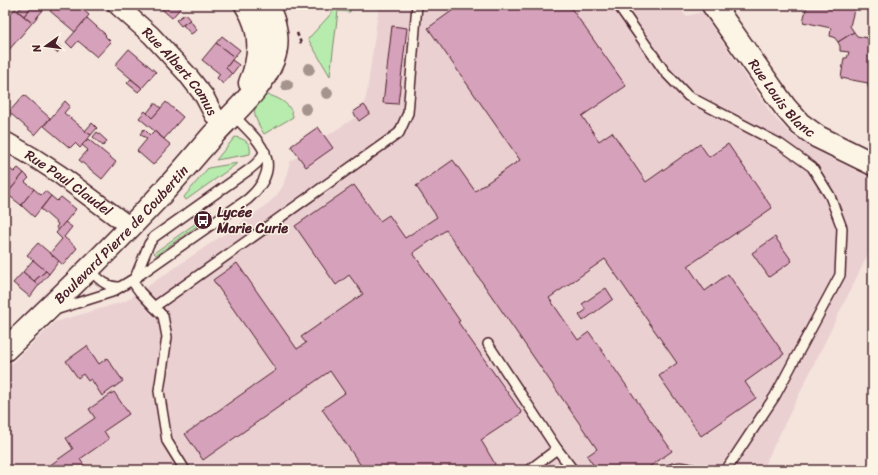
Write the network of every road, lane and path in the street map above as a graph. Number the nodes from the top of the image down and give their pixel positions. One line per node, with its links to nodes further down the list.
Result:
1 (117, 5): 7 (street, Rue Albert Camus)
2 (246, 5): 7 (street, Boulevard Pierre de Coubertin)
3 (266, 5): 7 (street, Boulevard Pierre de Coubertin)
4 (417, 5): 15 (lane)
5 (618, 5): 25 (lane)
6 (714, 5): 10 (street, Rue Louis Blanc)
7 (228, 119): 9 (lane); 11 (street, Boulevard Pierre de Coubertin)
8 (5, 141): 11 (street, Rue Paul Claudel)
9 (265, 152): 13 (lane); 13 (lane)
10 (873, 164)
11 (130, 227): 12 (street, Boulevard Pierre de Coubertin)
12 (88, 268): 14 (lane); 16 (street, Boulevard Pierre de Coubertin)
13 (133, 279): 14 (lane); 15 (lane)
14 (121, 287): 16 (lane)
15 (154, 307): 20 (lane)
16 (42, 315): 18 (street, Boulevard Pierre de Coubertin)
17 (488, 344): 19 (lane)
18 (5, 350)
19 (557, 449): 21 (lane); 22 (lane)
20 (185, 470)
21 (530, 470)
22 (573, 470)
23 (668, 470): 24 (lane)
24 (695, 470)
25 (726, 470)

